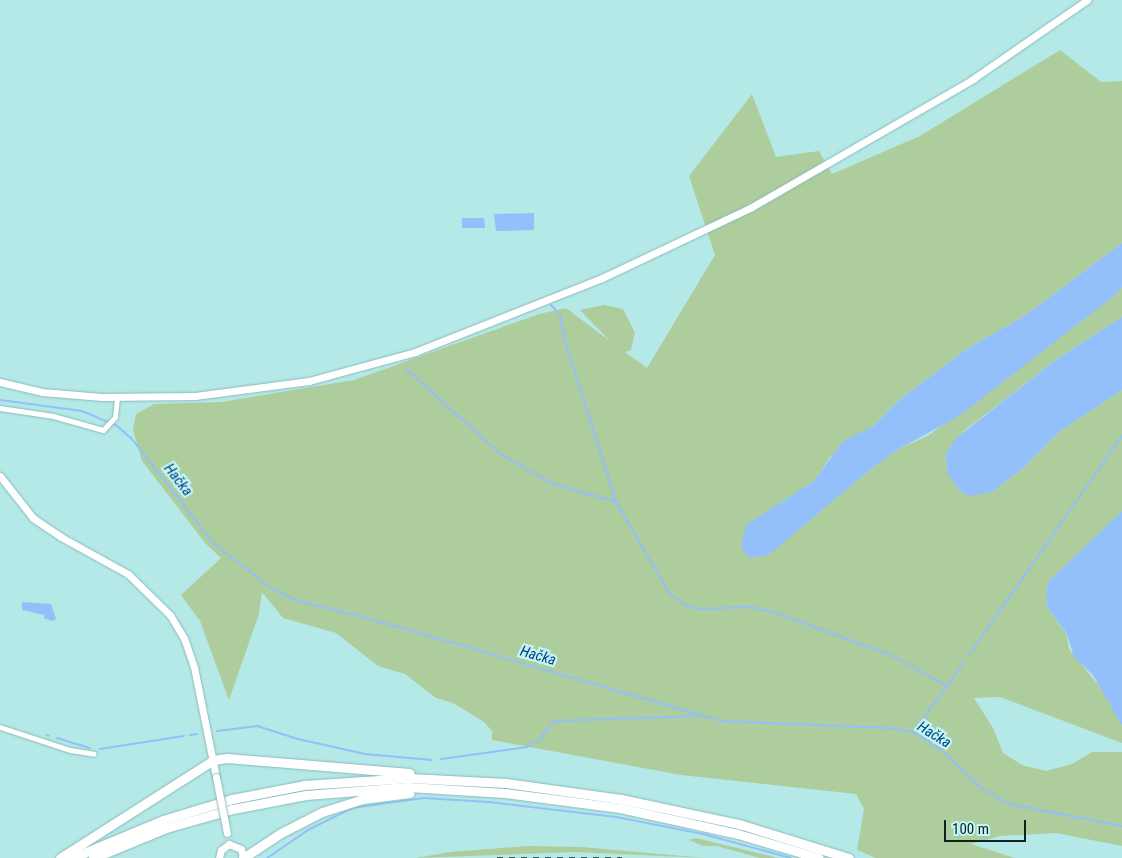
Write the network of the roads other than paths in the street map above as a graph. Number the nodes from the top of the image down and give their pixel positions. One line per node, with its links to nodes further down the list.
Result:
1 (1088, 0): 3 (street)
2 (0, 382): 3 (street)
3 (118, 398): 4 (street)
4 (0, 408)
5 (0, 476): 8 (street)
6 (0, 727): 7 (street)
7 (94, 754)
8 (213, 760): 9 (highway); 10 (street, bridge); 11 (highway)
9 (463, 785): 12 (highway); 13 (highway); 15 (highway); 16 (highway); 17 (highway)
10 (229, 844): 14 (street); 15 (street)
11 (60, 858)
12 (72, 858)
13 (93, 858)
14 (219, 858)
15 (243, 858)
16 (818, 858)
17 (849, 858)

